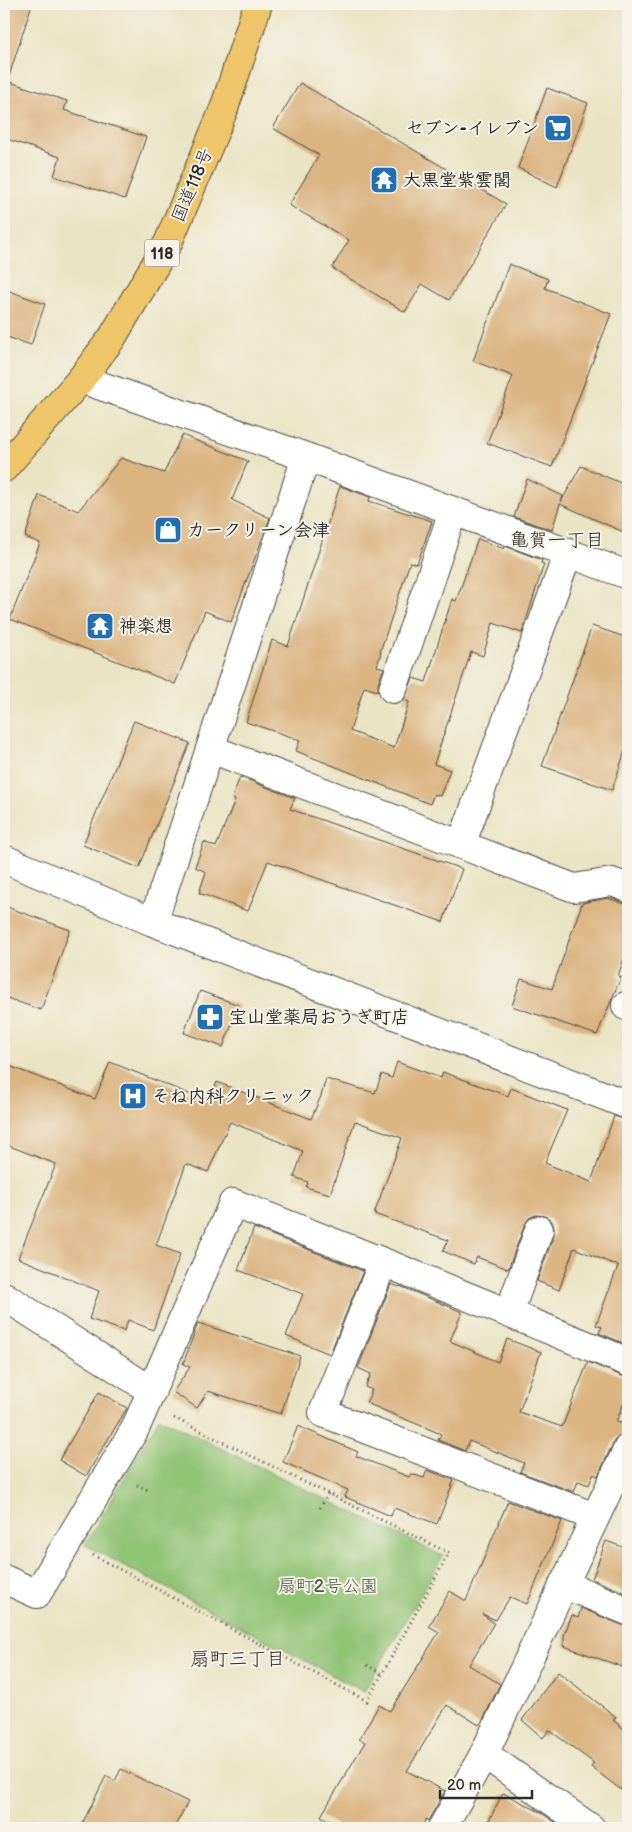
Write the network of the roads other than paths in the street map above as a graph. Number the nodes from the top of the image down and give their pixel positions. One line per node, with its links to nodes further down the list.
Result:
1 (258, 4): 2 (highway, 国道118号 / 118)
2 (81, 379): 3 (street); 4 (highway, 国道118号 / 118)
3 (306, 457): 5 (street); 9 (street)
4 (4, 468)
5 (453, 511): 6 (street); 8 (street)
6 (568, 554): 7 (street); 10 (street)
7 (628, 575)
8 (394, 690)
9 (211, 749): 10 (street); 13 (street)
10 (461, 845): 12 (street)
11 (4, 859): 13 (street)
12 (628, 888)
13 (153, 922): 14 (street)
14 (628, 1105)
15 (539, 1230): 18 (street)
16 (383, 1262): 18 (street); 20 (street); 22 (street)
17 (4, 1296): 20 (street)
18 (509, 1313): 19 (street)
19 (628, 1362)
20 (149, 1398): 23 (street)
21 (628, 1448): 22 (street)
22 (595, 1517): 24 (street)
23 (4, 1579)
24 (563, 1584): 25 (street); 26 (street)
25 (628, 1611)
26 (484, 1754): 27 (street); 28 (street)
27 (442, 1828)
28 (591, 1828)

